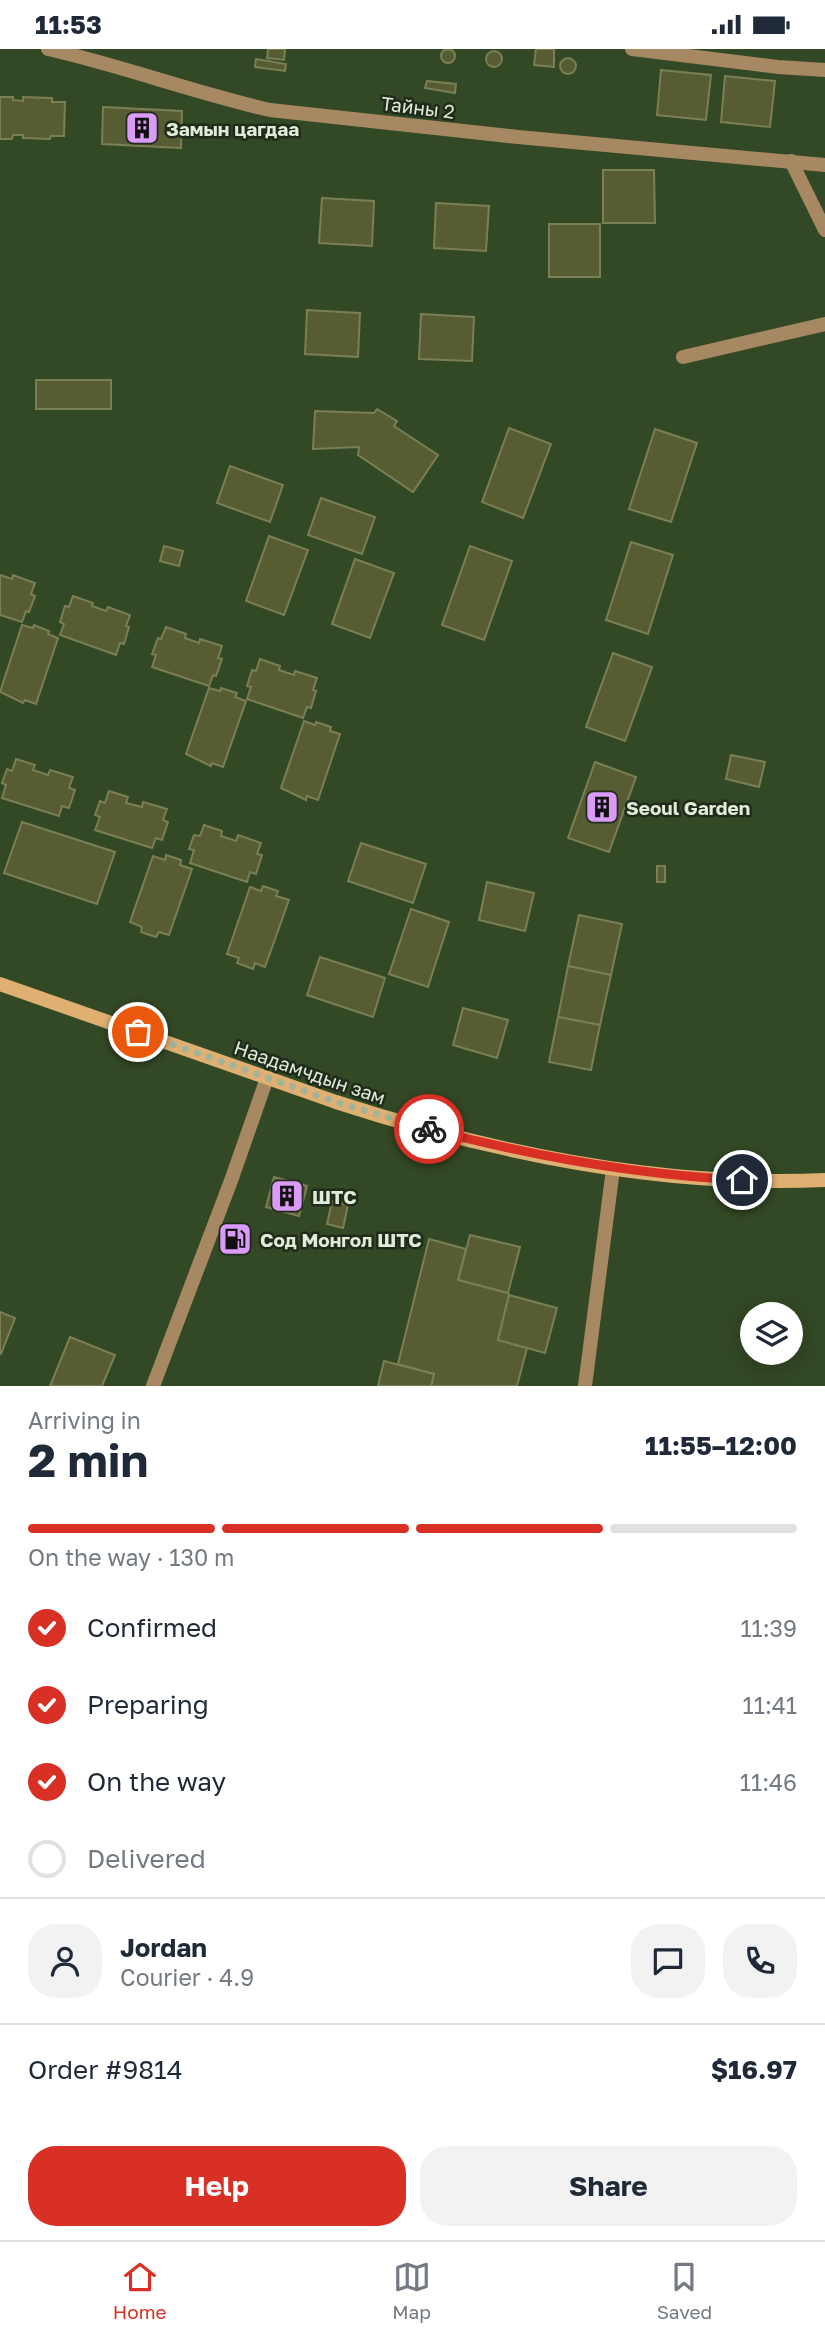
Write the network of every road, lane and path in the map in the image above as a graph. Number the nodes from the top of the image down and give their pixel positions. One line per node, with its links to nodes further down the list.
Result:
1 (48, 49): 4 (street, Тайны 2)
2 (632, 49): 3 (street)
3 (825, 70)
4 (791, 161): 5 (street, Тайны 2); 6 (street)
5 (825, 165)
6 (825, 230)
7 (825, 324): 8 (street)
8 (683, 357)
9 (0, 984): 10 (main road, Наадамчдын зам)
10 (267, 1078): 11 (main road, Наадамчдын зам); 13 (street)
11 (613, 1169): 12 (main road, Наадамчдын зам); 14 (street)
12 (825, 1180)
13 (153, 1386)
14 (585, 1386)

